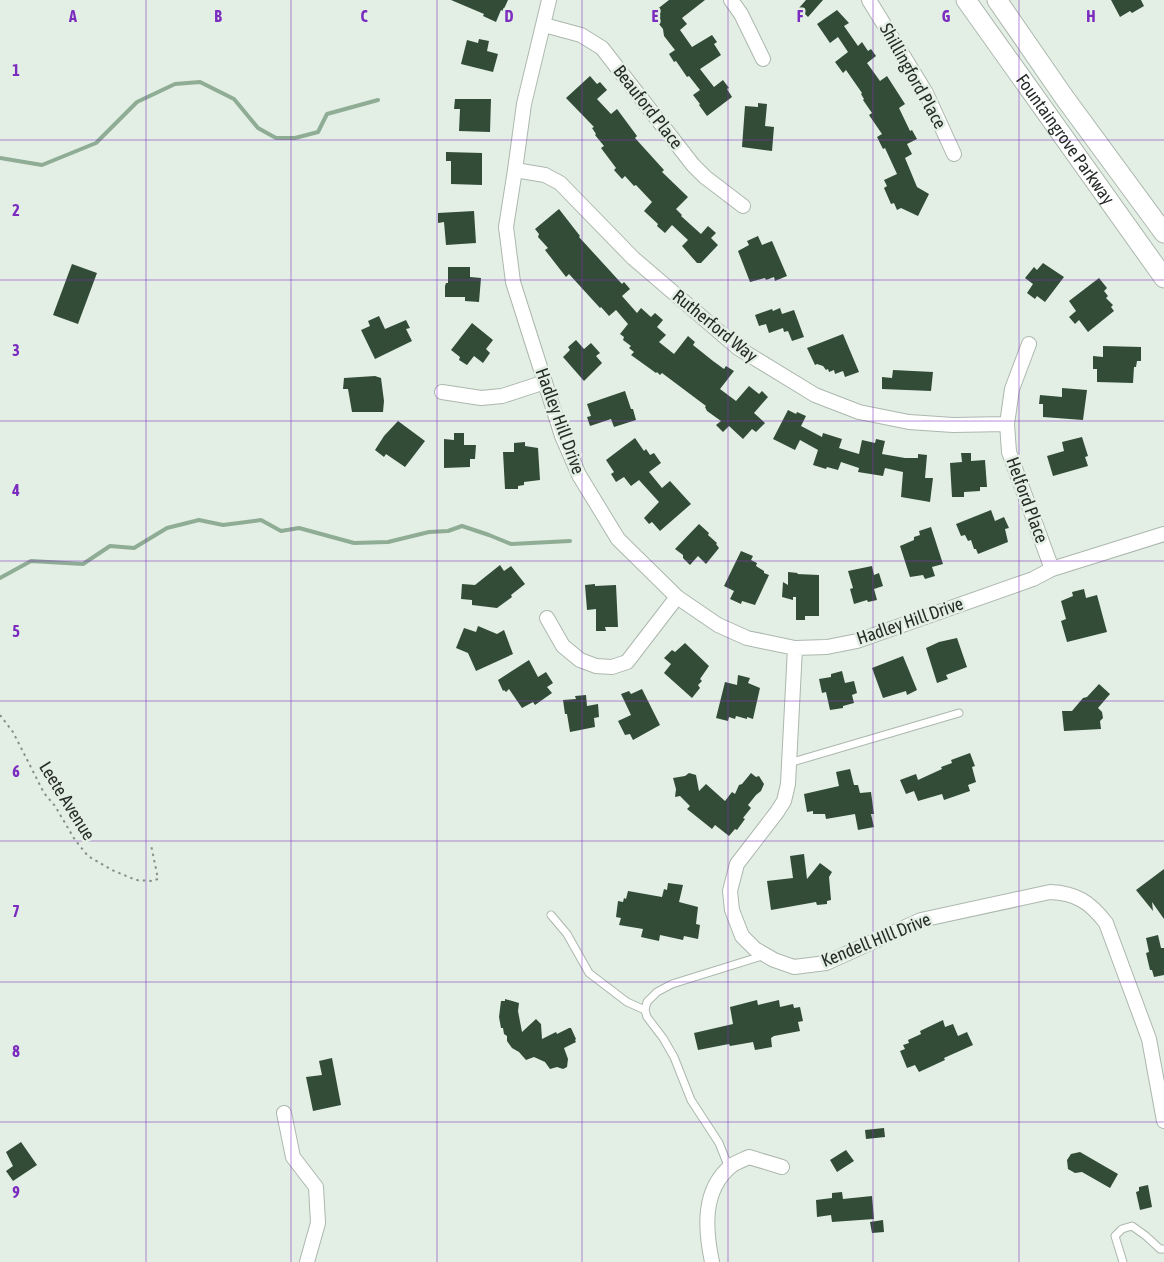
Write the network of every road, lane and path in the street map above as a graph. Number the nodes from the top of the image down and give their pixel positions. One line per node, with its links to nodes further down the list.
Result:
1 (549, 0): 6 (street, Hadley Hill Drive)
2 (731, 0): 7 (street)
3 (869, 0): 8 (street, Shillingford Place)
4 (966, 0): 12 (main road, Fountaingrove Parkway)
5 (997, 0): 11 (main road, Fountaingrove Parkway)
6 (544, 25): 9 (street, Hadley Hill Drive); 10 (street, Beauford Place)
7 (763, 59)
8 (954, 154)
9 (515, 170): 14 (street, Hadley Hill Drive); 16 (street, Rutherford Way)
10 (743, 206)
11 (1164, 233)
12 (1164, 278)
13 (1029, 344): 16 (street, Helford Place)
14 (544, 382): 15 (street); 19 (street, Hadley Hill Drive)
15 (442, 392)
16 (1007, 424): 18 (street, Helford Place)
17 (1164, 534): 18 (street, Hadley Hill Drive)
18 (1052, 569): 21 (street, Hadley Hill Drive)
19 (677, 597): 20 (street); 21 (street, Hadley Hill Drive)
20 (547, 618)
21 (795, 648): 24 (street, Kendell HIll Drive)
22 (960, 713): 24 (lane)
23 (0, 715): 25 (path, Leete Avenue)
24 (789, 763): 27 (street, Kendell HIll Drive)
25 (151, 845)
26 (551, 915): 28 (lane)
27 (765, 955): 28 (lane); 30 (street, Kendell HIll Drive)
28 (645, 1010): 32 (lane)
29 (284, 1113): 34 (street)
30 (1164, 1121)
31 (782, 1167): 32 (street)
32 (729, 1168): 35 (street)
33 (1164, 1249): 36 (lane)
34 (307, 1262)
35 (712, 1262)
36 (1123, 1262)

